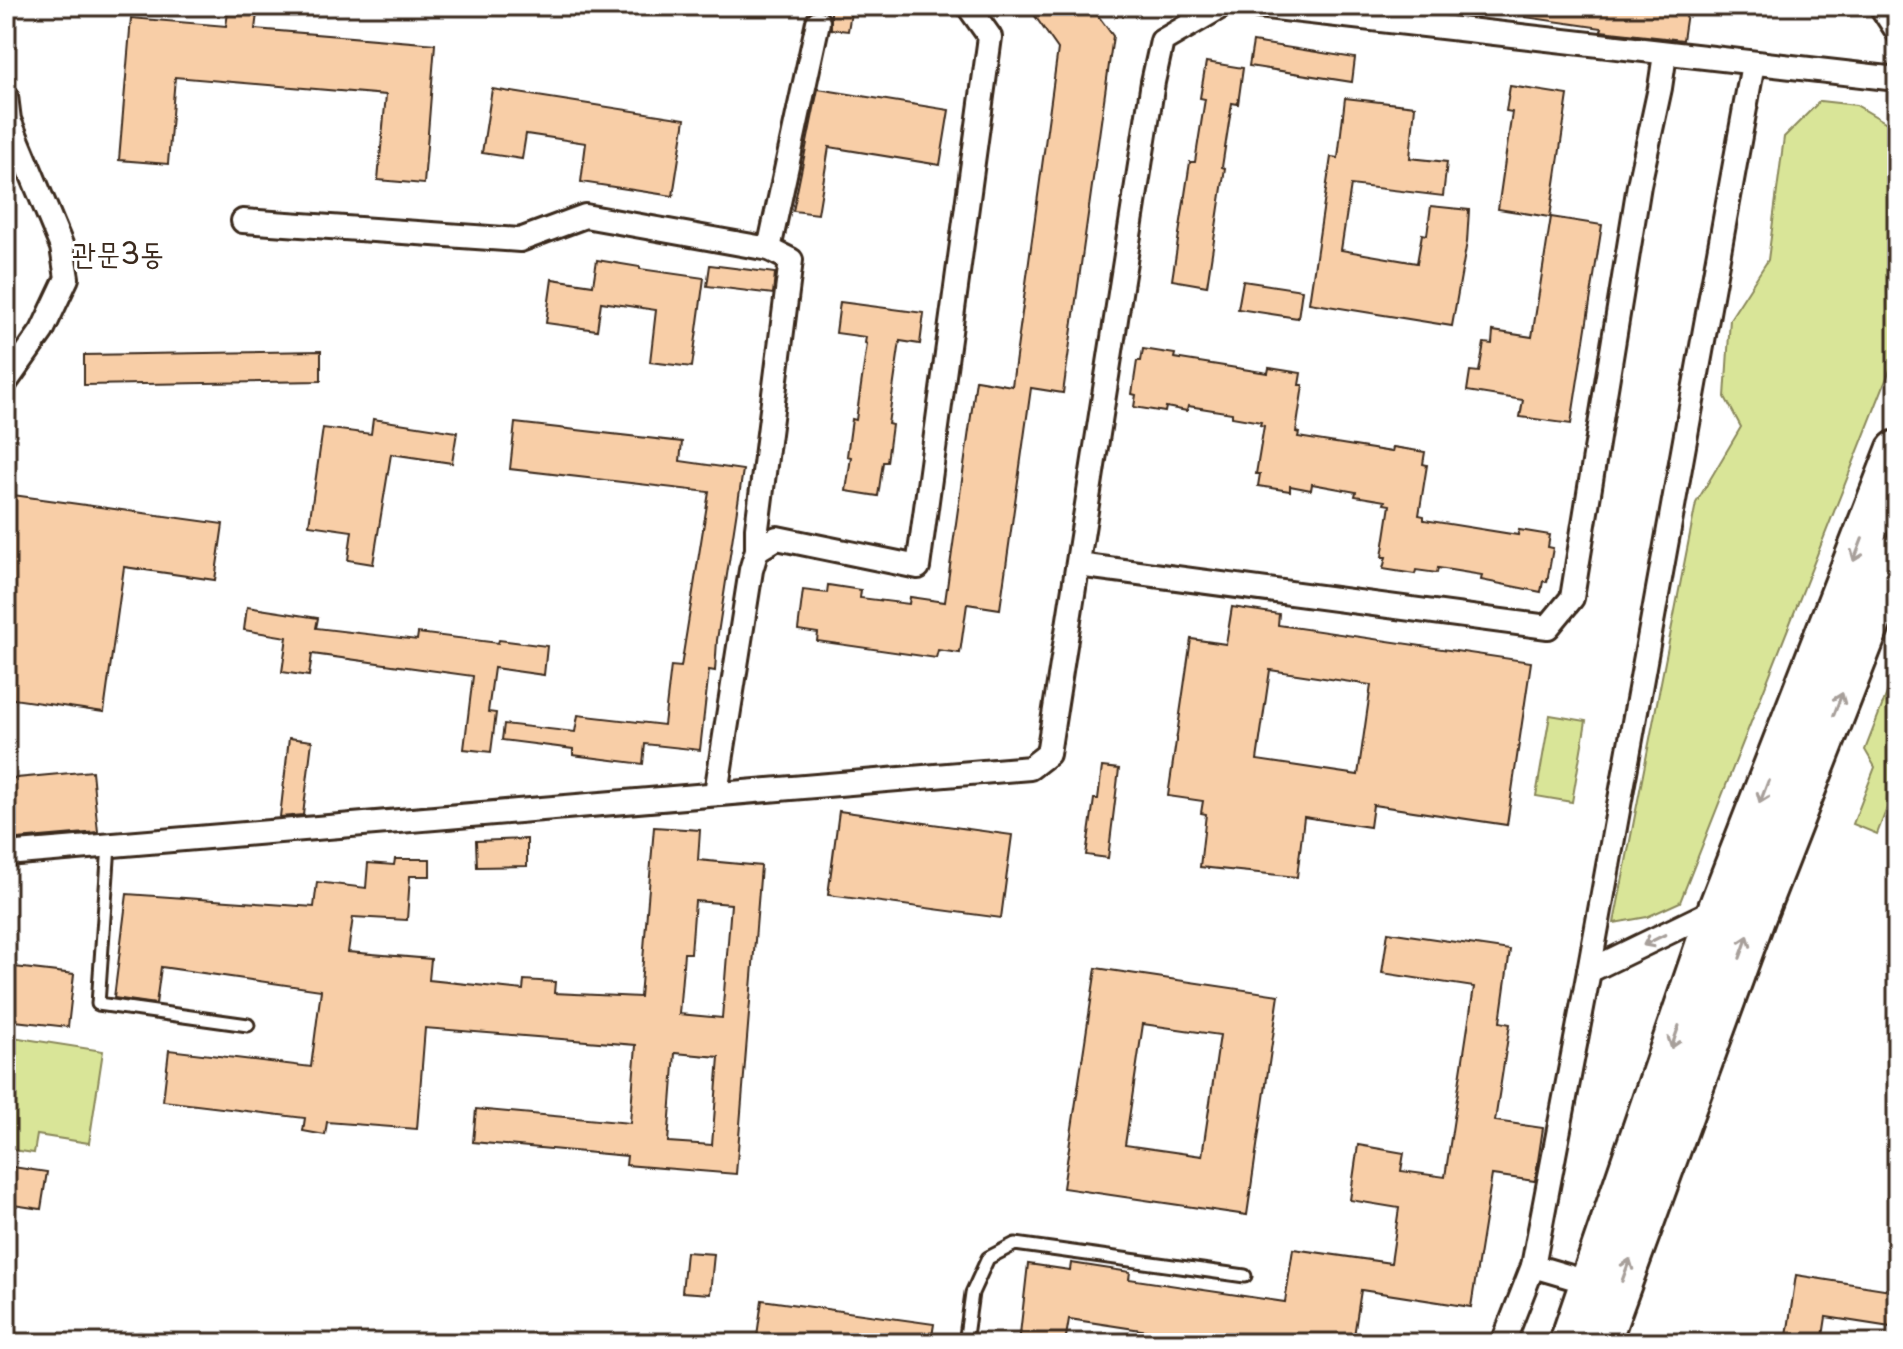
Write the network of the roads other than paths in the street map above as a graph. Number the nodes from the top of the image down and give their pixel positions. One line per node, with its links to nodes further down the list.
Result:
1 (968, 6): 15 (street)
2 (1222, 6): 17 (street)
3 (1258, 6): 7 (street)
4 (1874, 6): 6 (lane)
5 (818, 22): 12 (street)
6 (1897, 41)
7 (1665, 54): 8 (street); 17 (street)
8 (1753, 64): 9 (street); 22 (street)
9 (1897, 79)
10 (6, 96): 13 (street)
11 (243, 221): 12 (street)
12 (769, 249): 15 (street)
13 (6, 382)
14 (1897, 451): 21 (highway, one-way to 21)
15 (757, 550): 18 (street)
16 (1897, 554): 30 (highway, one-way to 16)
17 (1078, 565): 18 (street)
18 (716, 793): 19 (street)
19 (109, 845): 20 (street); 23 (lane)
20 (6, 854)
21 (1719, 908): 22 (street, one-way to 22); 26 (highway, one-way to 26)
22 (1589, 971): 24 (street)
23 (248, 1025)
24 (1533, 1266): 26 (street); 28 (street)
25 (1245, 1276): 27 (lane)
26 (1591, 1283): 29 (highway)
27 (965, 1343)
28 (1503, 1343)
29 (1570, 1343)
30 (1599, 1343)

